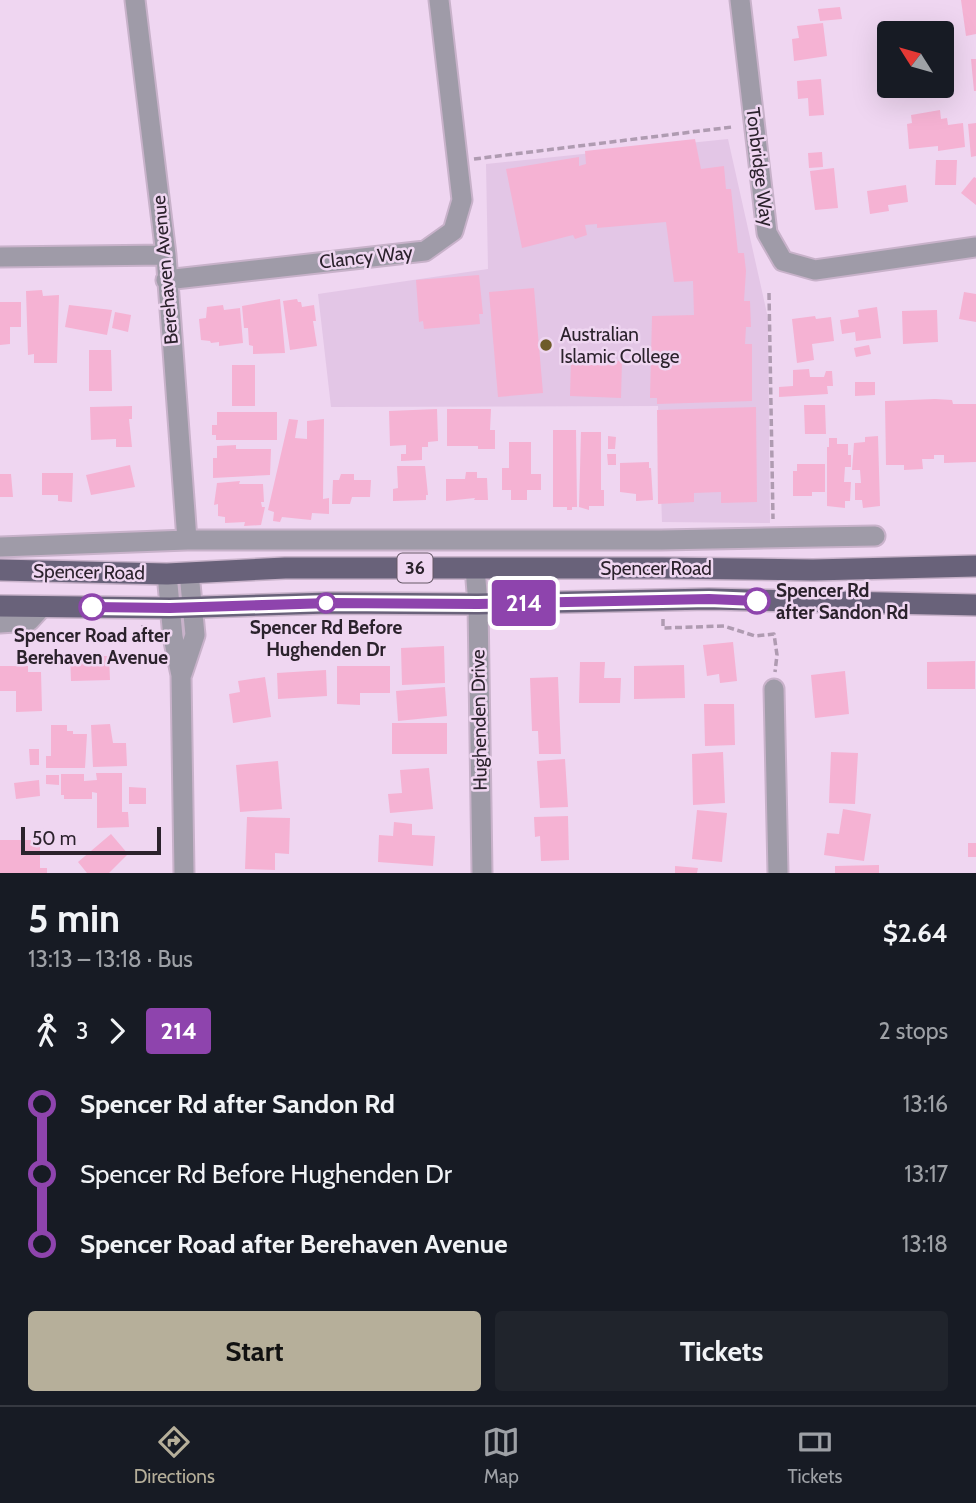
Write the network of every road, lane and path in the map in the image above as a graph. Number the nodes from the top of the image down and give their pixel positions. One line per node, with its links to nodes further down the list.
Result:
1 (135, 0): 7 (street, Berehaven Avenue)
2 (439, 0): 9 (street, Clancy Way)
3 (740, 0): 6 (street, Tonbridge Way)
4 (732, 127): 5 (path)
5 (471, 159)
6 (976, 247)
7 (166, 255): 8 (street); 9 (street, Berehaven Avenue)
8 (0, 257)
9 (166, 280): 13 (street, Berehaven Avenue)
10 (769, 293): 12 (path)
11 (875, 536): 12 (street, Spencer Road)
12 (773, 539): 13 (street, Spencer Road)
13 (187, 540): 14 (street, Spencer Road)
14 (0, 547)
15 (976, 554): 17 (main road)
16 (976, 566): 17 (main road, Spencer Road / 36)
17 (950, 567): 18 (main road, Spencer Road / 36)
18 (475, 568): 20 (main road, Spencer Road / 36); 22 (street, Hughenden Drive)
19 (0, 570): 21 (main road, Spencer Road / 36)
20 (189, 573): 21 (main road, Spencer Road / 36); 26 (street)
21 (167, 574): 26 (street)
22 (478, 604): 23 (main road, Spencer Road / 36); 26 (main road, Spencer Road / 36); 31 (street, Hughenden Drive)
23 (976, 605)
24 (0, 606): 25 (main road, Spencer Road / 36)
25 (42, 607): 26 (main road, Spencer Road / 36); 27 (street, Spencer Road)
26 (180, 608): 30 (street)
27 (0, 623)
28 (663, 628): 29 (path)
29 (774, 689): 32 (street)
30 (184, 873)
31 (482, 873)
32 (778, 873)

